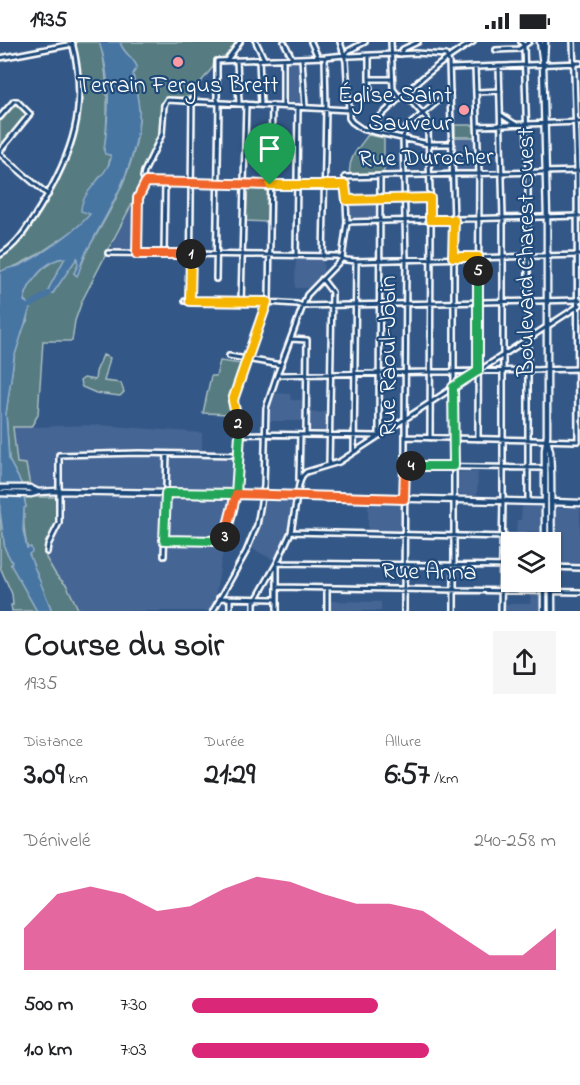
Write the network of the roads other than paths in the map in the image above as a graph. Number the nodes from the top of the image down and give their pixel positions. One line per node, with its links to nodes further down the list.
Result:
1 (240, 42): 29 (street)
2 (256, 42): 27 (street)
3 (284, 42): 24 (street)
4 (310, 42): 22 (street)
5 (340, 42): 19 (street)
6 (365, 42): 19 (street)
7 (391, 42): 17 (street)
8 (418, 42): 18 (street)
9 (473, 42): 26 (street)
10 (530, 42): 15 (street)
11 (540, 42): 32 (main road, Boulevard Charest Ouest)
12 (545, 42): 32 (main road, Boulevard Charest Ouest)
13 (573, 42): 33 (street)
14 (73, 43): 21 (street); 90 (street)
15 (522, 44): 16 (street); 34 (street)
16 (496, 50)
17 (391, 54): 18 (street); 20 (street); 39 (street)
18 (401, 54): 26 (street)
19 (345, 55): 20 (street); 23 (street); 56 (street)
20 (369, 56): 38 (street)
21 (0, 57)
22 (318, 57): 23 (street); 25 (street)
23 (324, 57): 55 (street)
24 (292, 58): 25 (street); 28 (street)
25 (302, 58): 54 (street)
26 (448, 58): 37 (street); 44 (street)
27 (262, 59): 28 (street); 30 (street); 50 (street)
28 (282, 59): 52 (street)
29 (226, 60): 30 (street); 47 (street)
30 (237, 60): 48 (street)
31 (580, 63): 33 (street)
32 (543, 64): 33 (street); 34 (street); 63 (main road, Boulevard Charest Ouest)
33 (573, 64): 60 (street)
34 (524, 65): 35 (street); 62 (street)
35 (499, 66): 36 (street); 41 (street)
36 (475, 67): 37 (street); 43 (street)
37 (450, 68): 40 (street)
38 (369, 79): 39 (street); 42 (street)
39 (391, 79): 45 (street)
40 (450, 91): 57 (street); 70 (street)
41 (500, 91): 43 (street); 58 (street)
42 (370, 92)
43 (477, 92): 66 (street)
44 (405, 94): 45 (street); 57 (street)
45 (400, 98): 67 (street)
46 (192, 100): 47 (street); 82 (street); 84 (street)
47 (218, 102): 48 (street); 85 (street)
48 (238, 103): 49 (street)
49 (246, 104): 50 (street); 86 (street)
50 (261, 105): 51 (street)
51 (272, 105): 52 (street); 89 (street)
52 (283, 106): 53 (street)
53 (298, 107): 54 (street); 87 (street)
54 (305, 107): 55 (street)
55 (326, 109): 56 (street); 88 (street)
56 (349, 110): 67 (street)
57 (423, 114): 68 (street); 69 (street)
58 (501, 116): 64 (street); 65 (street)
59 (0, 117): 71 (street)
60 (574, 122): 61 (street); 63 (street); 72 (street)
61 (580, 122)
62 (525, 123): 63 (street); 64 (street); 75 (street)
63 (545, 123): 73 (main road, Boulevard Charest Ouest)
64 (515, 124): 65 (street)
65 (501, 125): 66 (street); 74 (street)
66 (478, 126): 76 (street)
67 (367, 130): 68 (street)
68 (403, 137): 69 (street); 81 (street, Rue Raoul-Jobin)
69 (428, 144): 70 (street); 78 (street)
70 (452, 144): 77 (street)
71 (0, 152): 90 (street)
72 (579, 171): 73 (street, Rue Durocher); 96 (street)
73 (546, 172): 75 (street, Rue Durocher); 95 (main road, Boulevard Charest Ouest)
74 (503, 173): 75 (street, Rue Durocher); 76 (street, Rue Durocher); 97 (street)
75 (528, 173): 98 (street)
76 (479, 174): 77 (street, Rue Durocher); 99 (street)
77 (453, 175): 78 (street, Rue Durocher); 101 (street)
78 (429, 176): 81 (street, Rue Durocher); 91 (street)
79 (345, 177): 80 (street, Rue Durocher)
80 (380, 177): 81 (street, Rue Durocher); 92 (street)
81 (404, 177): 93 (street, Rue Raoul-Jobin)
82 (146, 182): 83 (street); 106 (street)
83 (165, 182): 84 (street); 107 (street)
84 (192, 182): 85 (street); 108 (street)
85 (218, 183): 86 (street); 110 (street)
86 (245, 184): 89 (street); 112 (street)
87 (297, 184): 88 (street); 89 (street); 114 (street)
88 (324, 184): 94 (street); 118 (street)
89 (270, 185): 113 (street)
90 (48, 195): 109 (street)
91 (430, 198): 93 (street); 100 (street)
92 (381, 199): 93 (street); 94 (street); 104 (street)
93 (405, 199): 102 (street, Rue Raoul-Jobin)
94 (347, 200): 103 (street)
95 (547, 217): 96 (street); 98 (street); 117 (main road, Boulevard Charest Ouest)
96 (579, 217): 111 (street)
97 (503, 218): 98 (street); 99 (street); 115 (street)
98 (528, 218): 116 (street)
99 (479, 219): 101 (street); 120 (street)
100 (430, 220): 101 (street); 102 (street); 121 (street)
101 (454, 220): 119 (street)
102 (405, 221): 104 (street); 123 (street, Rue Raoul-Jobin)
103 (347, 222): 104 (street); 122 (street)
104 (381, 222): 124 (street)
105 (108, 253): 106 (street)
106 (137, 254): 107 (street)
107 (164, 254): 108 (street)
108 (191, 254): 110 (street); 130 (street)
109 (0, 255)
110 (216, 255): 112 (street); 126 (street)
111 (578, 255): 117 (street); 128 (street)
112 (244, 256): 113 (street); 131 (street)
113 (270, 256): 114 (street); 132 (street)
114 (296, 256): 118 (street)
115 (503, 256): 116 (street); 120 (street); 133 (street)
116 (528, 256): 117 (street); 134 (street)
117 (547, 256): 135 (main road, Boulevard Charest Ouest)
118 (323, 257): 122 (street)
119 (453, 257): 120 (street); 121 (street); 136 (street)
120 (478, 257): 137 (street)
121 (430, 258): 123 (street); 140 (street)
122 (342, 259): 125 (street); 127 (street)
123 (406, 259): 124 (street); 139 (street, Rue Raoul-Jobin)
124 (381, 260): 125 (street); 138 (street)
125 (356, 261): 141 (street)
126 (216, 279)
127 (322, 279): 142 (street); 143 (street)
128 (579, 300): 135 (street); 144 (street)
129 (185, 301): 130 (street)
130 (190, 301): 131 (street)
131 (241, 302): 132 (street)
132 (267, 302): 142 (street); 150 (street)
133 (503, 302): 134 (street); 137 (street); 149 (street)
134 (528, 302): 135 (street); 147 (street)
135 (546, 302): 145 (main road, Boulevard Charest Ouest)
136 (454, 303): 137 (street); 140 (street); 158 (street)
137 (478, 303): 155 (street)
138 (381, 304): 139 (street); 141 (street); 159 (street)
139 (405, 304): 140 (street); 160 (street, Rue Raoul-Jobin)
140 (430, 304): 157 (street)
141 (356, 305): 143 (street); 162 (street)
142 (303, 306): 143 (street); 146 (street)
143 (332, 306): 161 (street)
144 (579, 306): 145 (street); 152 (street)
145 (546, 327): 147 (street); 154 (main road, Boulevard Charest Ouest)
146 (291, 339): 151 (street); 164 (street)
147 (529, 339): 149 (street); 153 (street)
148 (229, 356): 150 (street)
149 (503, 356): 155 (street); 156 (street)
150 (248, 359): 151 (street); 168 (street)
151 (281, 365): 163 (street)
152 (578, 369): 154 (street); 182 (street)
153 (529, 370): 154 (street); 156 (street); 181 (street)
154 (546, 370): 180 (main road, Boulevard Charest Ouest)
155 (478, 371): 156 (street); 158 (street); 165 (street); 178 (street)
156 (503, 371): 179 (street)
157 (430, 372): 158 (street); 160 (street); 166 (street)
158 (453, 372): 165 (street)
159 (380, 373): 160 (street); 162 (street); 174 (street)
160 (404, 373): 167 (street, Rue Raoul-Jobin)
161 (331, 374): 162 (street); 164 (street); 172 (street)
162 (355, 374): 173 (street)
163 (277, 375): 164 (street); 169 (street)
164 (307, 375): 171 (street)
165 (453, 387): 166 (street); 177 (street)
166 (430, 402): 167 (street); 176 (street)
167 (406, 418): 174 (street); 175 (street, Rue Raoul-Jobin)
168 (240, 434): 169 (street); 185 (street)
169 (264, 434): 170 (street); 199 (street)
170 (300, 435): 171 (street); 192 (street)
171 (306, 435): 172 (street)
172 (330, 436): 173 (street); 186 (street)
173 (354, 436): 174 (street); 183 (street)
174 (379, 436): 183 (street)
175 (405, 437): 176 (street); 187 (street, Rue Raoul-Jobin)
176 (430, 438): 177 (street)
177 (454, 438): 178 (street); 188 (street)
178 (478, 439): 179 (street)
179 (503, 440): 181 (street); 191 (street)
180 (547, 440): 181 (street); 182 (street); 190 (main road, Boulevard Charest Ouest); 205 (main road, Boulevard Charest Ouest)
181 (529, 441): 189 (street)
182 (579, 441)
183 (354, 452): 186 (street)
184 (167, 454): 185 (street); 195 (street); 197 (street)
185 (239, 455): 198 (street)
186 (329, 464): 192 (street)
187 (405, 466): 188 (street); 201 (street, Rue Raoul-Jobin)
188 (454, 466): 191 (street); 202 (street)
189 (528, 468): 190 (street); 191 (street); 204 (street)
190 (545, 468): 205 (main road, Boulevard Charest Ouest)
191 (503, 469): 203 (street)
192 (299, 485): 200 (street)
193 (0, 488): 194 (main road)
194 (31, 491): 195 (main road); 196 (main road)
195 (57, 491): 197 (main road); 215 (street)
196 (0, 493)
197 (166, 493): 198 (main road); 214 (street)
198 (236, 494): 199 (main road); 214 (street)
199 (262, 495): 200 (main road); 233 (street)
200 (297, 495): 201 (main road); 207 (street)
201 (404, 499): 202 (main road); 211 (street, Rue Raoul-Jobin)
202 (453, 499): 203 (main road); 212 (street)
203 (503, 500): 204 (main road); 208 (street)
204 (528, 501): 205 (main road)
205 (548, 502): 206 (main road); 209 (main road, Boulevard Charest Ouest); 210 (main road, Boulevard Charest Ouest)
206 (580, 503)
207 (291, 532): 211 (street); 217 (street)
208 (503, 532)
209 (546, 532)
210 (549, 532)
211 (404, 534): 212 (street); 218 (street, Rue Raoul-Jobin)
212 (453, 536): 213 (street); 219 (street)
213 (501, 536)
214 (164, 540): 216 (street)
215 (47, 552)
216 (164, 556)
217 (277, 563): 218 (street); 223 (street); 235 (street)
218 (403, 565): 219 (street); 225 (street, Rue Raoul-Jobin)
219 (455, 566): 220 (street); 226 (street)
220 (501, 567)
221 (561, 567): 222 (street)
222 (580, 568)
223 (277, 587): 224 (street, Rue Anna); 236 (street)
224 (327, 588): 225 (street, Rue Anna); 241 (street)
225 (404, 590): 226 (street, Rue Anna); 242 (street, Rue Raoul-Jobin)
226 (455, 590): 227 (street, Rue Anna); 243 (street)
227 (501, 591)
228 (502, 592): 244 (street)
229 (544, 592): 245 (main road)
230 (552, 592): 246 (main road, Boulevard Charest Ouest)
231 (561, 592): 232 (street, Rue Anna)
232 (580, 592)
233 (219, 598): 234 (street); 237 (street)
234 (230, 599): 235 (street); 238 (street)
235 (255, 600): 236 (street); 239 (street)
236 (277, 600): 240 (street)
237 (213, 611)
238 (230, 611)
239 (254, 611)
240 (277, 611)
241 (327, 611)
242 (404, 611)
243 (454, 611)
244 (501, 611)
245 (544, 611)
246 (552, 611)

